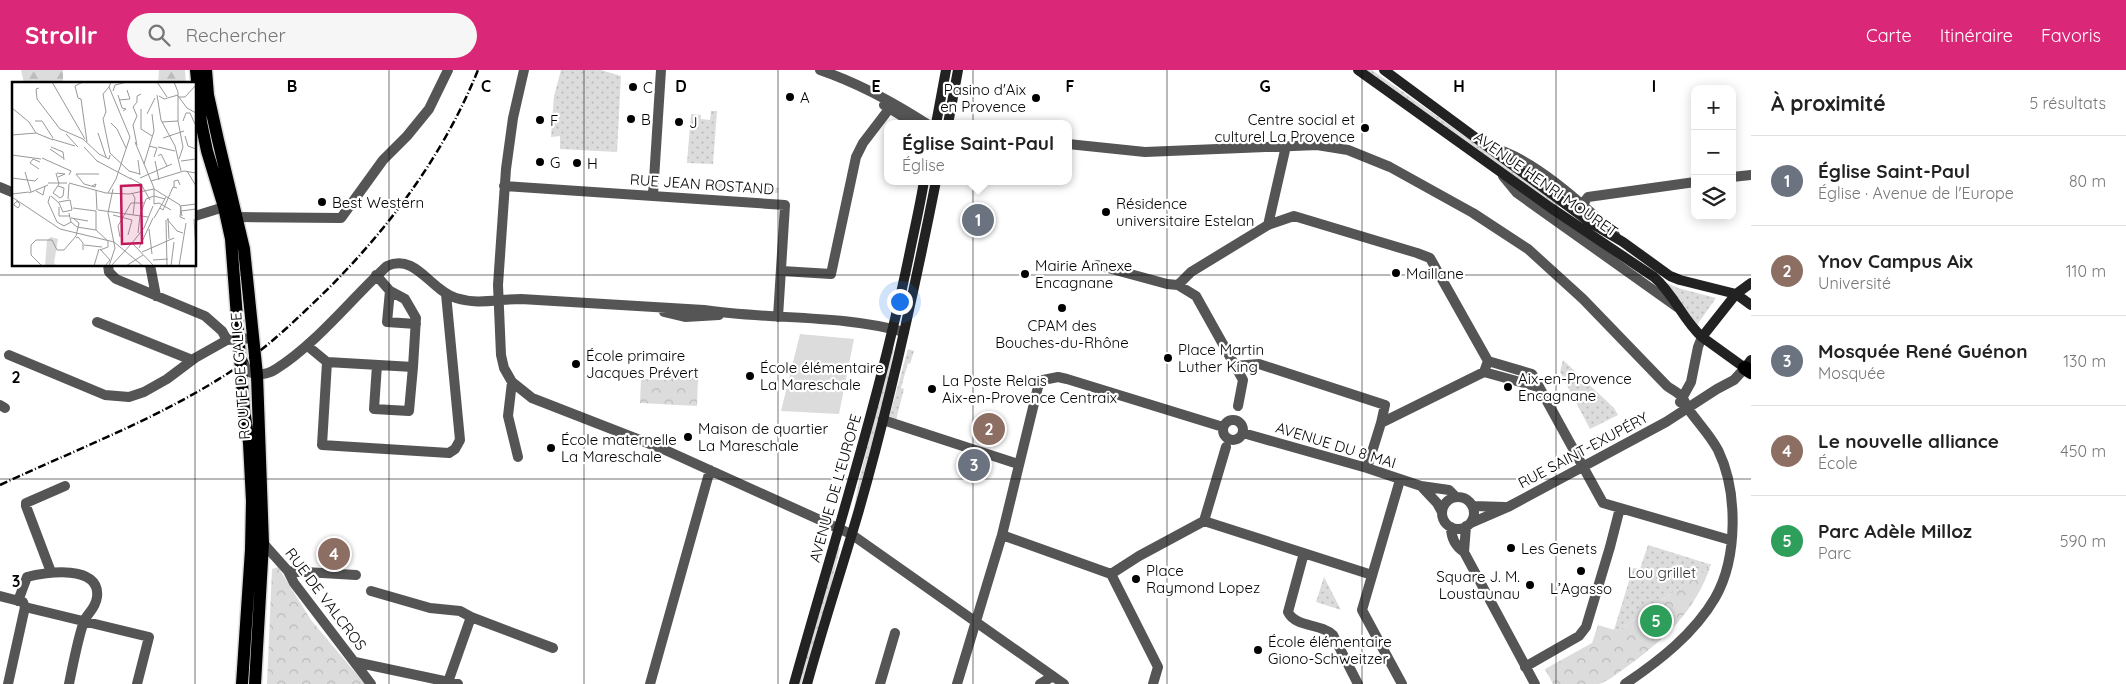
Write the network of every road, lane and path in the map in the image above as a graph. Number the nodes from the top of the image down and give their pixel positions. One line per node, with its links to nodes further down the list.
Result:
1 (196, 70): 29 (main road, ROUTE DE GALICE)
2 (206, 70): 32 (main road, ROUTE DE GALICE)
3 (448, 70): 32 (street)
4 (524, 70): 25 (street)
5 (661, 70): 28 (street)
6 (820, 70): 11 (street)
7 (946, 70): 15 (main road)
8 (958, 70): 16 (main road)
9 (1358, 70): 19 (main road, AVENUE HENRI MOURET)
10 (1384, 70): 30 (main road, AVENUE HENRI MOURET)
11 (861, 88): 12 (street); 14 (street)
12 (889, 109): 13 (street); 38 (street)
13 (908, 120)
14 (921, 120)
15 (937, 120)
16 (949, 120)
17 (1072, 144): 18 (street)
18 (1286, 146): 34 (street); 70 (street)
19 (1498, 169): 33 (main road, AVENUE HENRI MOURET); 48 (street)
20 (1751, 175): 21 (street)
21 (1736, 177)
22 (1691, 182): 30 (street)
23 (923, 185): 52 (main road, AVENUE DE L'EUROPE)
24 (935, 185): 53 (main road, AVENUE DE L'EUROPE)
25 (504, 186): 28 (street, RUE JEAN ROSTAND); 46 (street)
26 (0, 187): 27 (street)
27 (12, 192)
28 (653, 195): 38 (street, RUE JEAN ROSTAND)
29 (224, 207): 31 (street); 56 (main road, ROUTE DE GALICE)
30 (1580, 208): 33 (street); 44 (main road, AVENUE HENRI MOURET)
31 (196, 216)
32 (238, 217): 55 (main road, ROUTE DE GALICE)
33 (1570, 221): 48 (main road, AVENUE HENRI MOURET)
34 (1268, 225): 41 (street); 60 (street)
35 (1096, 264): 41 (street)
36 (108, 266): 45 (street)
37 (150, 266): 45 (street)
38 (782, 271): 49 (street, RUE JEAN ROSTAND)
39 (376, 275): 42 (street); 43 (street); 67 (street)
40 (1751, 283): 44 (main road)
41 (1178, 285): 63 (street)
42 (390, 291): 51 (street); 51 (street)
43 (446, 294): 46 (street); 61 (street)
44 (1736, 294): 47 (main road); 54 (main road)
45 (156, 296): 56 (street)
46 (498, 299): 49 (street); 68 (street)
47 (1751, 305)
48 (1678, 308): 54 (main road, AVENUE HENRI MOURET)
49 (778, 317): 52 (street)
50 (97, 322): 59 (street)
51 (416, 324): 64 (street)
52 (893, 329): 53 (street); 93 (main road, AVENUE DE L'EUROPE)
53 (904, 332): 74 (main road, AVENUE DE L'EUROPE)
54 (1702, 337): 65 (main road, AVENUE HENRI MOURET); 70 (street, RUE SAINT-EXUPÉRY)
55 (254, 338): 56 (street); 67 (main road, ROUTE DE GALICE)
56 (235, 344): 59 (street); 67 (street); 97 (main road, ROUTE DE GALICE)
57 (310, 348): 61 (street)
58 (9, 355): 59 (street)
59 (192, 360)
60 (1488, 361): 66 (street); 69 (street)
61 (327, 362): 62 (street)
62 (378, 365): 64 (street); 64 (street)
63 (1234, 366): 71 (street); 75 (street)
64 (413, 367)
65 (1749, 367): 72 (street, RUE SAINT-EXUPÉRY)
66 (1484, 372): 69 (street); 75 (street)
67 (257, 375): 97 (main road, ROUTE DE GALICE)
68 (512, 382): 77 (street); 81 (street)
69 (1538, 387): 80 (street)
70 (1682, 397): 72 (street); 73 (street, RUE SAINT-EXUPÉRY)
71 (1238, 406)
72 (1687, 409): 73 (street, RUE SAINT-EXUPÉRY); 96 (street)
73 (1672, 418): 80 (street, RUE SAINT-EXUPÉRY)
74 (883, 420): 78 (street); 94 (main road, AVENUE DE L'EUROPE)
75 (1381, 424): 79 (street)
76 (1226, 447): 90 (street)
77 (518, 456)
78 (1018, 464): 79 (street, AVENUE DU 8 MAI); 95 (street)
79 (1367, 468): 82 (street, AVENUE DU 8 MAI)
80 (1584, 468): 87 (street, RUE SAINT-EXUPÉRY); 88 (street)
81 (710, 470): 93 (street); 123 (street)
82 (1400, 480): 84 (street, AVENUE DU 8 MAI); 104 (street)
83 (65, 486): 101 (street)
84 (1421, 486): 85 (street, AVENUE DU 8 MAI); 89 (street)
85 (1456, 497): 86 (street); 89 (street)
86 (1473, 506): 87 (street, RUE SAINT-EXUPÉRY); 91 (street)
87 (1508, 507): 91 (street, RUE SAINT-EXUPÉRY)
88 (1620, 508): 96 (street); 114 (street)
89 (1442, 512): 92 (street)
90 (1204, 522): 99 (street); 102 (street)
91 (1468, 525): 92 (street); 98 (street)
92 (1452, 528): 98 (street)
93 (840, 529): 94 (street); 124 (main road, AVENUE DE L'EUROPE)
94 (851, 534): 110 (street); 125 (main road, AVENUE DE L'EUROPE)
95 (1002, 534): 102 (street); 110 (street)
96 (1730, 540): 134 (street)
97 (257, 543): 100 (street, RUE DE VALCROS); 120 (main road, ROUTE DE GALICE); 121 (main road, ROUTE DE GALICE)
98 (1464, 552): 114 (street)
99 (1304, 553): 104 (street); 131 (street)
100 (288, 571): 103 (street); 113 (street, RUE DE VALCROS)
101 (51, 572): 107 (street); 109 (street)
102 (1111, 574): 130 (street)
103 (356, 575)
104 (1372, 575): 132 (street)
105 (371, 591): 108 (street)
106 (0, 596): 107 (street)
107 (22, 603): 109 (street); 117 (street)
108 (471, 617): 112 (street); 116 (street)
109 (84, 621): 118 (street); 119 (street)
110 (976, 621): 115 (street); 127 (street)
111 (895, 633): 126 (street)
112 (553, 648)
113 (355, 662): 116 (street); 122 (street, RUE DE VALCROS)
114 (1525, 667): 133 (street)
115 (1053, 676): 128 (street); 129 (street)
116 (453, 683)
117 (8, 684)
118 (69, 684)
119 (137, 684)
120 (242, 684)
121 (255, 684)
122 (371, 684)
123 (650, 684)
124 (794, 684)
125 (807, 684)
126 (880, 684)
127 (957, 684)
128 (1040, 684)
129 (1064, 684)
130 (1153, 684)
131 (1358, 684)
132 (1402, 684)
133 (1535, 684)
134 (1625, 684)

